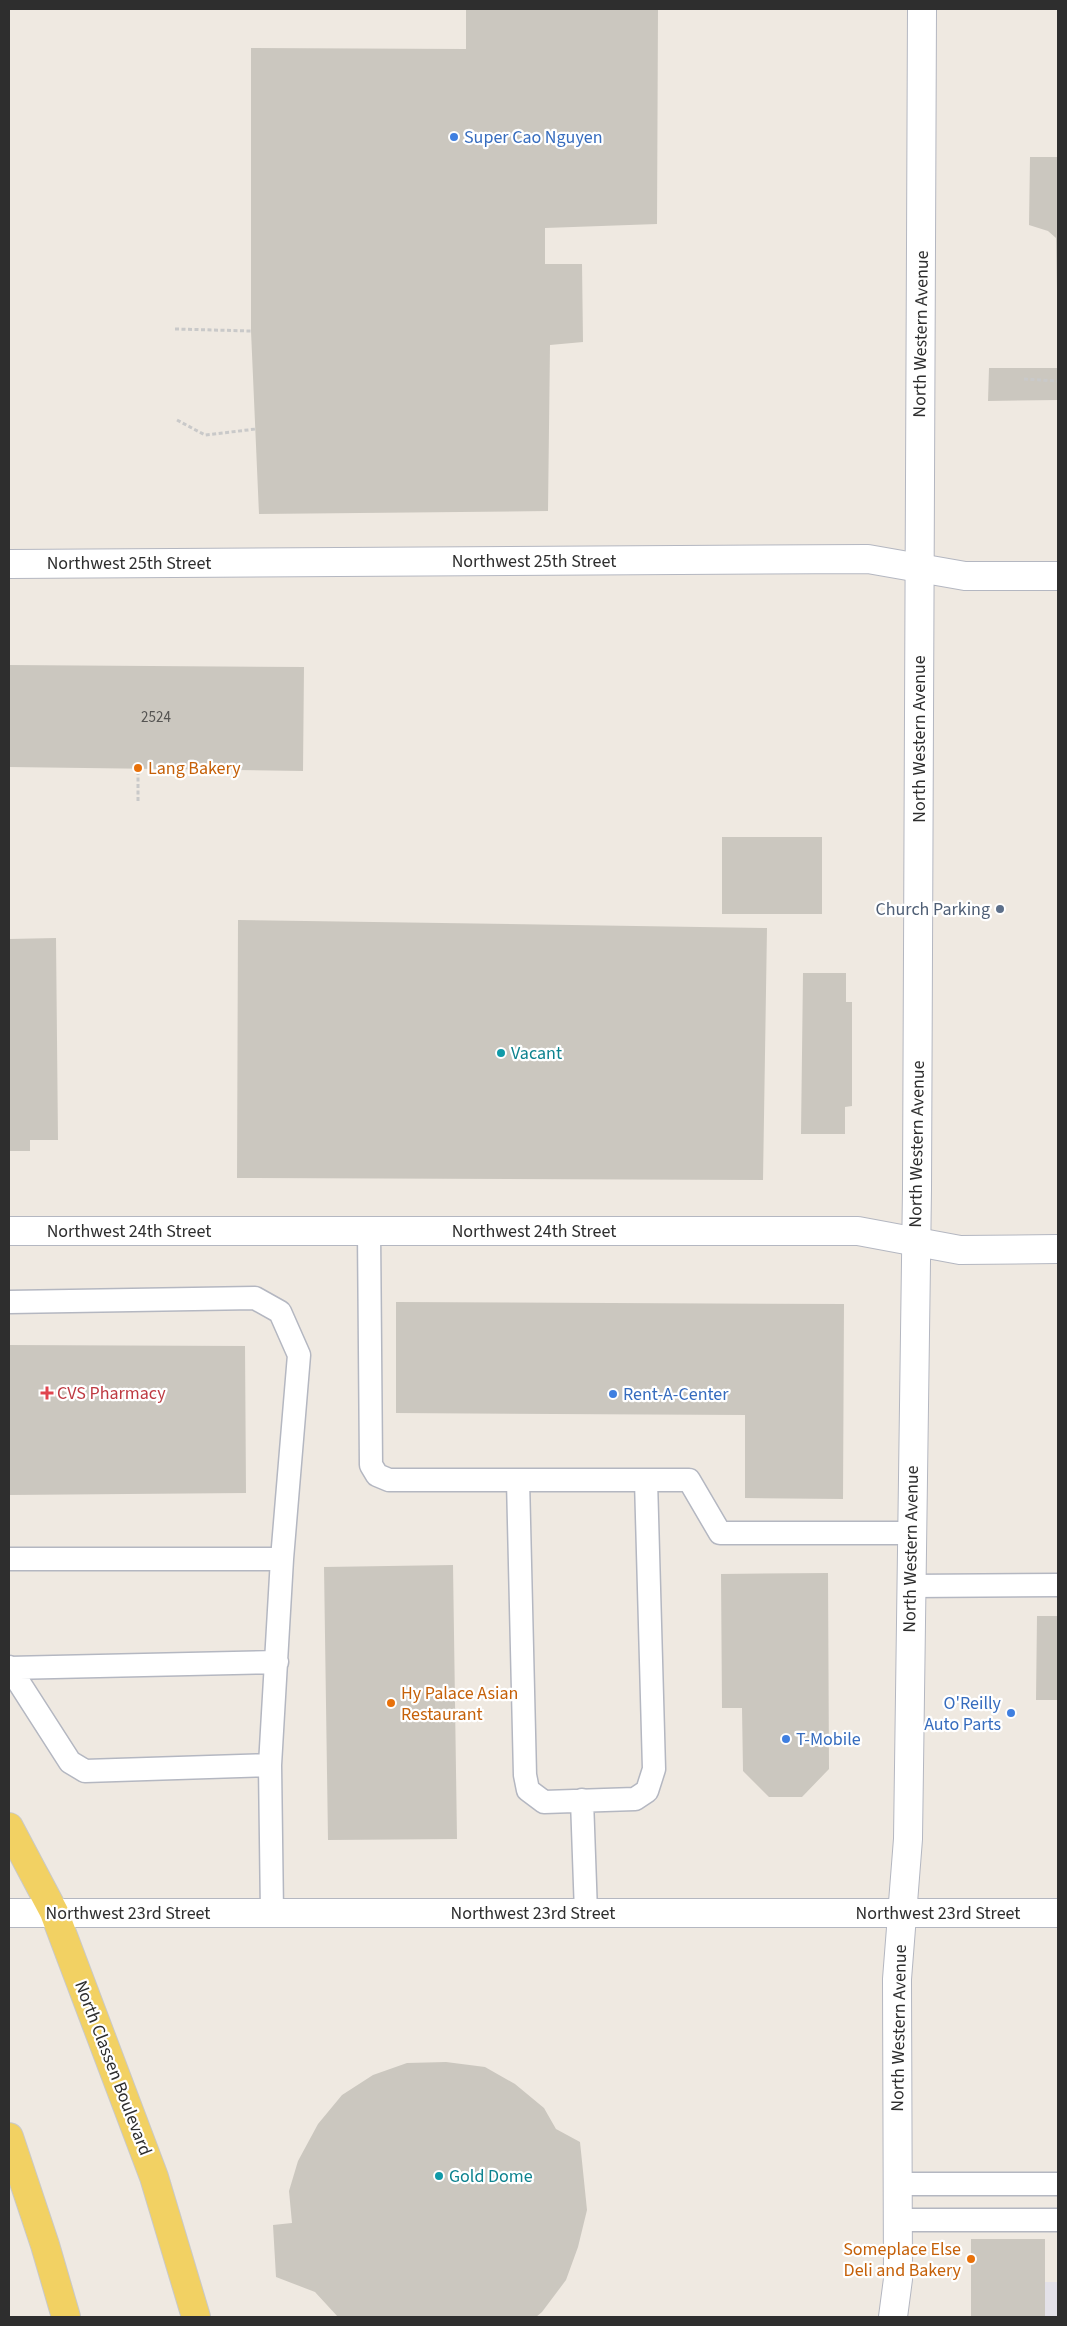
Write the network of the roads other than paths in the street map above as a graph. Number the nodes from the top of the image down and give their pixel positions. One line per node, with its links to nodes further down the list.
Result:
1 (922, 9): 3 (street, North Western Avenue)
2 (9, 564): 3 (street, Northwest 25th Street)
3 (920, 568): 4 (street, Northwest 25th Street); 7 (street, North Western Avenue)
4 (1058, 576)
5 (9, 1231): 6 (street, Northwest 24th Street)
6 (369, 1231): 7 (street, Northwest 24th Street); 10 (lane)
7 (916, 1242): 8 (street, Northwest 24th Street); 12 (street, North Western Avenue)
8 (1058, 1249)
9 (9, 1302): 14 (lane)
10 (518, 1480): 11 (lane); 20 (lane)
11 (646, 1480): 12 (lane); 20 (lane)
12 (911, 1533): 16 (street, North Western Avenue)
13 (9, 1559): 14 (lane)
14 (282, 1559): 17 (lane)
15 (1058, 1585): 16 (lane)
16 (910, 1586): 26 (street, North Western Avenue)
17 (277, 1662): 18 (lane); 19 (lane)
18 (9, 1667): 19 (lane)
19 (270, 1765): 24 (lane)
20 (582, 1800): 25 (lane)
21 (9, 1827): 22 (main road, North Classen Boulevard)
22 (54, 1912): 23 (street, Northwest 23rd Street); 24 (street, Northwest 23rd Street); 35 (main road, North Classen Boulevard)
23 (9, 1913)
24 (272, 1913): 25 (street, Northwest 23rd Street)
25 (586, 1913): 26 (street, Northwest 23rd Street)
26 (902, 1913): 27 (street, Northwest 23rd Street); 29 (street, North Western Avenue)
27 (1058, 1913)
28 (9, 2137): 34 (main road)
29 (897, 2184): 30 (lane); 31 (street, North Western Avenue)
30 (1058, 2184)
31 (898, 2220): 32 (lane); 33 (street, North Western Avenue)
32 (1058, 2220)
33 (898, 2278): 36 (street, North Western Avenue); 37 (street, North Western Avenue)
34 (66, 2317)
35 (196, 2317)
36 (893, 2317)
37 (903, 2317)

